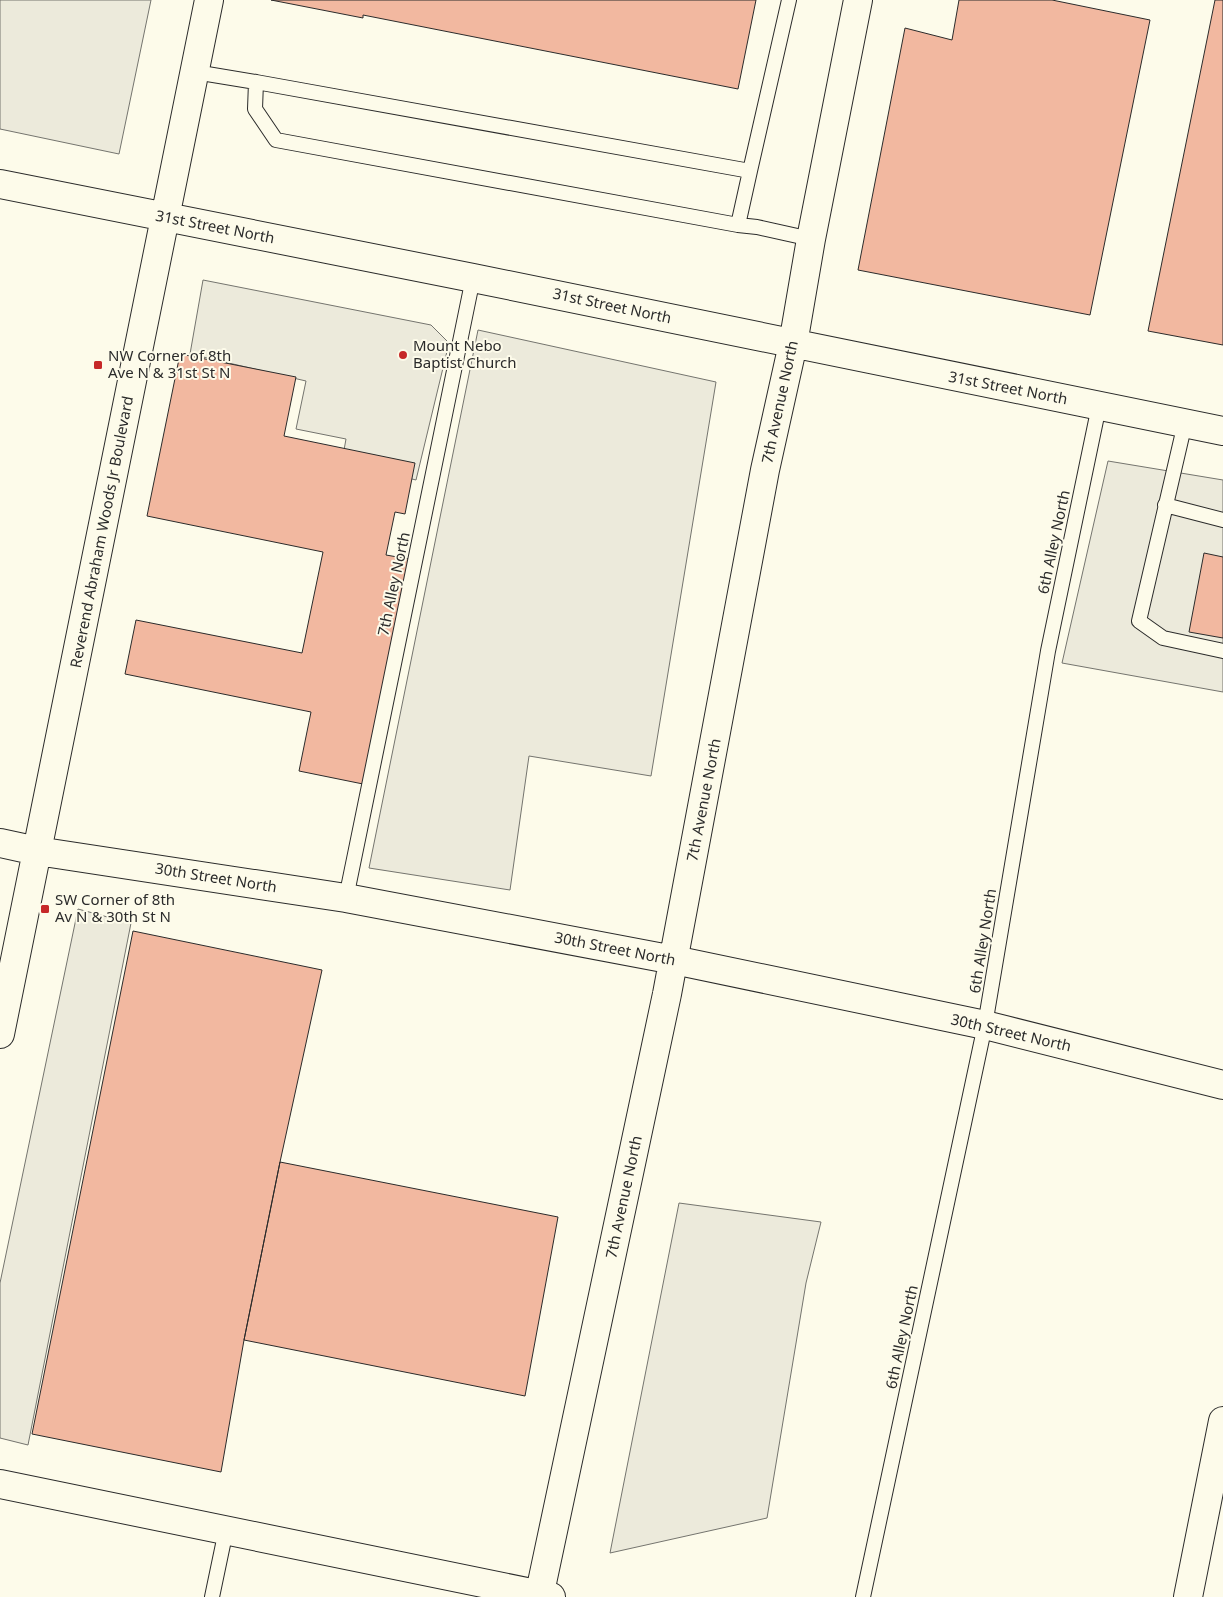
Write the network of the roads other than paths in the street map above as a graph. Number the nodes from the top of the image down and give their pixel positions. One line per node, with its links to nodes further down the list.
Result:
1 (209, 0): 4 (street, Reverend Abraham Woods Jr Boulevard)
2 (789, 0): 6 (lane)
3 (858, 0): 10 (street, 7th Avenue North)
4 (195, 72): 5 (lane); 8 (street, Reverend Abraham Woods Jr Boulevard)
5 (256, 82): 6 (lane); 9 (lane)
6 (750, 171): 9 (lane)
7 (0, 184): 8 (street, 31st Street North)
8 (166, 218): 11 (street, 31st Street North); 20 (street, Reverend Abraham Woods Jr Boulevard)
9 (738, 225): 10 (lane)
10 (811, 238): 12 (street, 7th Avenue North)
11 (473, 278): 12 (street, 31st Street North); 21 (lane, 7th Alley North)
12 (793, 344): 13 (street, 31st Street North); 22 (street, 7th Avenue North)
13 (1099, 406): 14 (street, 31st Street North); 23 (lane, 6th Alley North)
14 (1185, 423): 15 (street, 31st Street North); 16 (lane)
15 (1223, 431)
16 (1165, 506): 17 (lane); 18 (lane)
17 (1223, 520)
18 (1223, 650)
19 (0, 844): 20 (street, 30th Street North)
20 (37, 851): 21 (street, 30th Street North); 24 (street, Reverend Abraham Woods Jr Boulevard)
21 (346, 898): 22 (street, 30th Street North)
22 (674, 960): 23 (street, 30th Street North); 29 (street, 7th Avenue North)
23 (985, 1025): 25 (street, 30th Street North); 31 (lane, 6th Alley North)
24 (0, 1034)
25 (1223, 1086)
26 (1223, 1421): 32 (street)
27 (0, 1484): 28 (street)
28 (226, 1530): 29 (street); 30 (lane)
29 (543, 1596)
30 (212, 1597)
31 (863, 1597)
32 (1188, 1597)

